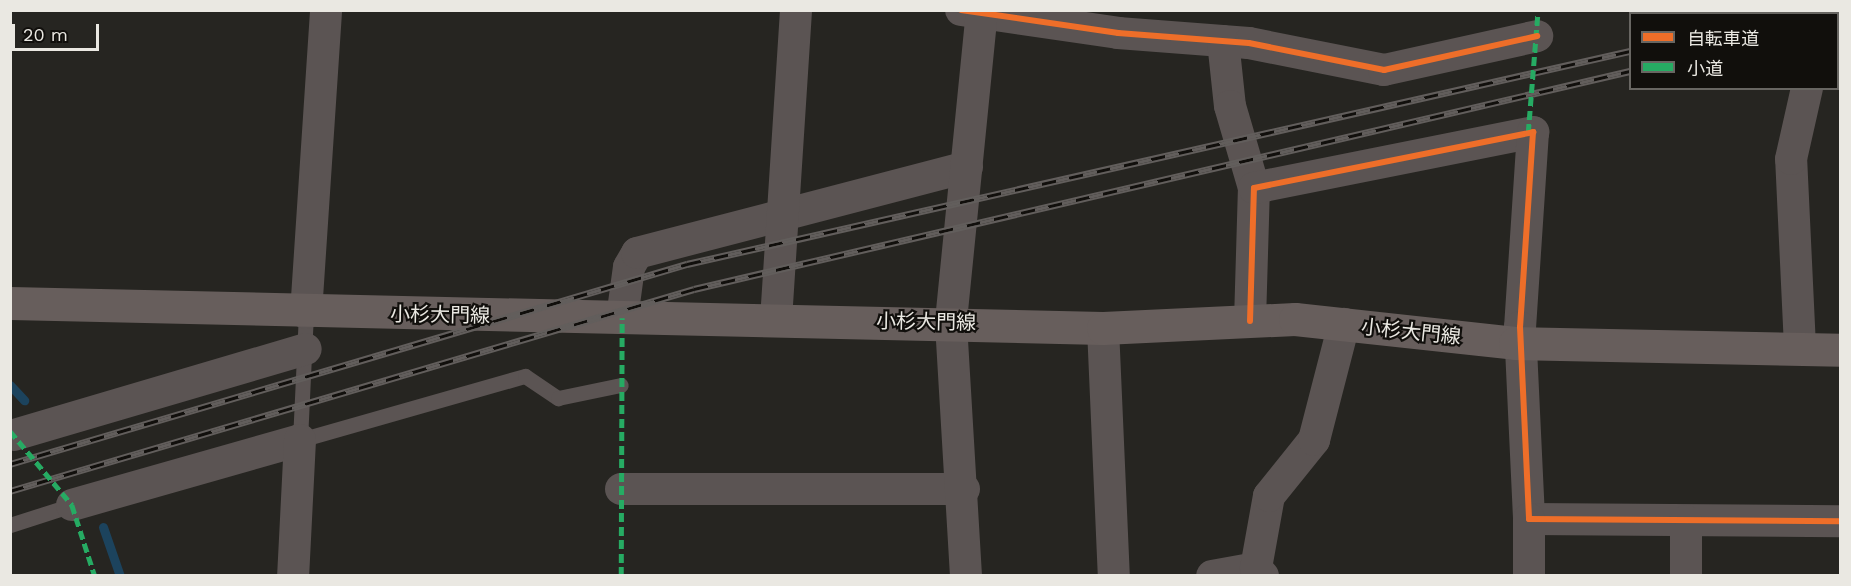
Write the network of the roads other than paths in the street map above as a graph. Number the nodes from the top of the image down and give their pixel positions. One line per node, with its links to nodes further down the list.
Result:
1 (326, 10): 11 (street)
2 (796, 10): 9 (street)
3 (975, 11): 5 (street); 7 (street)
4 (1537, 36): 5 (street)
5 (1223, 41): 8 (street)
6 (1807, 90): 19 (street)
7 (967, 167): 9 (street); 14 (street)
8 (1254, 188): 15 (street); 18 (street)
9 (781, 216): 12 (street); 13 (street)
10 (10, 303): 11 (main road, 小杉大門線)
11 (306, 313): 12 (main road, 小杉大門線); 20 (lane)
12 (622, 318): 13 (main road, 小杉大門線)
13 (776, 320): 14 (main road, 小杉大門線)
14 (951, 321): 17 (main road, 小杉大門線); 26 (street)
15 (1251, 321): 16 (main road, 小杉大門線); 17 (main road, 小杉大門線)
16 (1344, 324): 18 (main road, 小杉大門線); 32 (street)
17 (1103, 328): 35 (street)
18 (1522, 343): 19 (main road, 小杉大門線); 28 (street)
19 (1800, 347): 21 (main road, 小杉大門線)
20 (306, 349): 23 (street); 24 (lane)
21 (1840, 350)
22 (621, 385): 24 (lane)
23 (12, 436)
24 (300, 440): 27 (street); 33 (street)
25 (621, 489): 26 (street)
26 (964, 489): 34 (street)
27 (72, 505): 31 (lane)
28 (1529, 519): 29 (street); 37 (street)
29 (1686, 521): 30 (street); 38 (street)
30 (1840, 521)
31 (10, 525)
32 (1259, 572): 36 (street)
33 (293, 576)
34 (966, 576)
35 (1114, 576)
36 (1212, 576)
37 (1529, 576)
38 (1686, 576)

